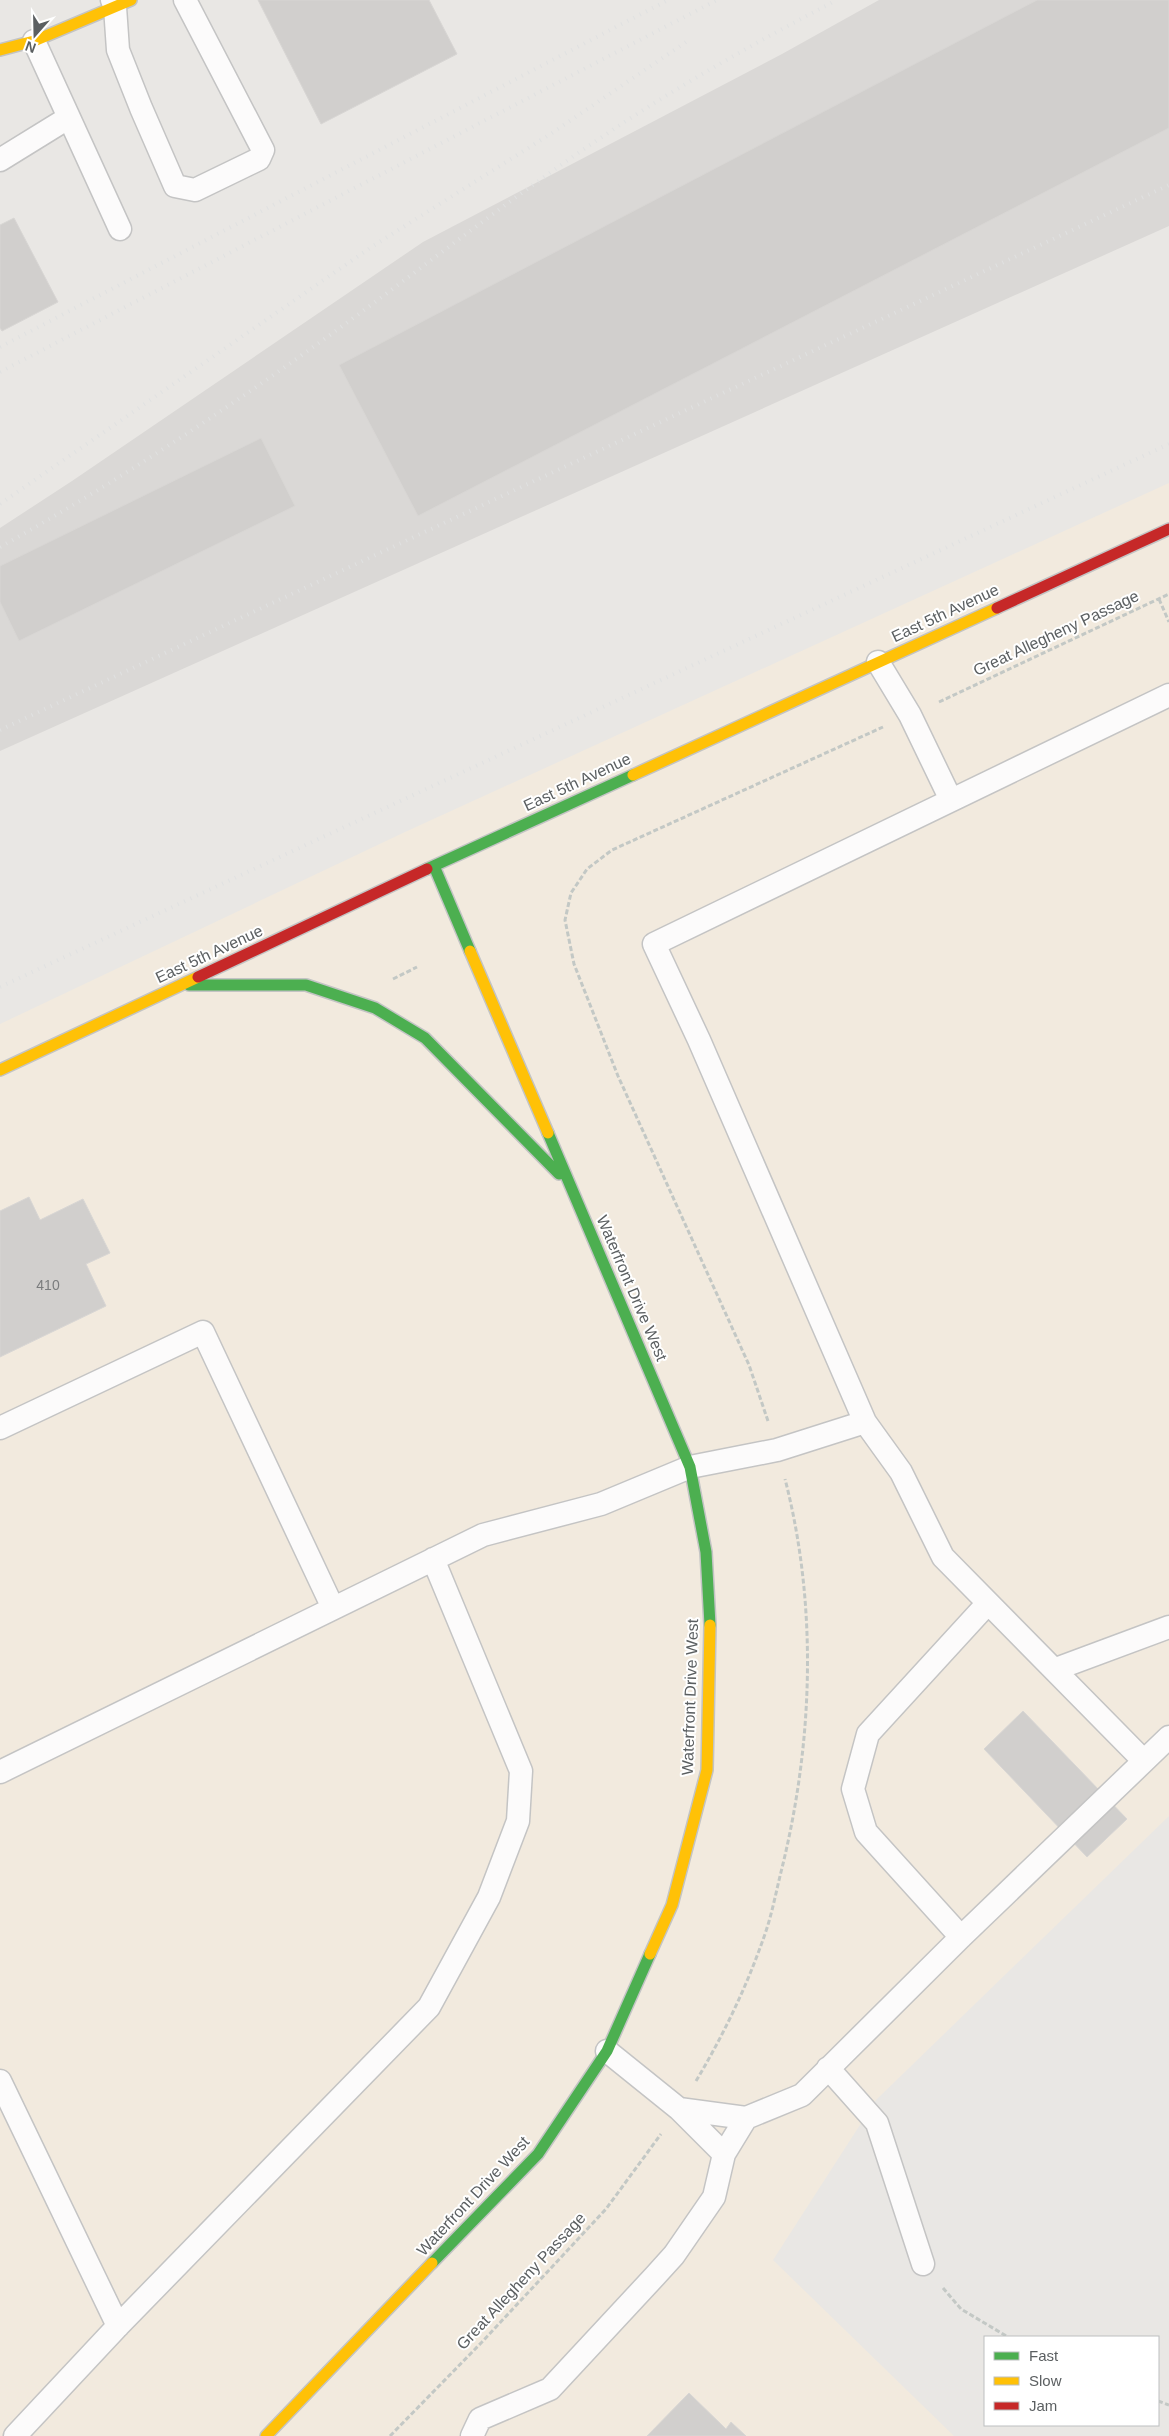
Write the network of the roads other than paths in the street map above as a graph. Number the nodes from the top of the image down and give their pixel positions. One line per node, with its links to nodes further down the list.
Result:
1 (185, 0): 2 (lane)
2 (119, 2): 3 (street)
3 (34, 41): 4 (street); 5 (lane)
4 (0, 50)
5 (68, 118): 6 (lane); 7 (lane)
6 (0, 160)
7 (120, 229)
8 (1169, 529): 9 (street, East 5th Avenue)
9 (878, 662): 11 (lane); 12 (street, East 5th Avenue)
10 (1169, 695): 11 (lane)
11 (951, 800): 16 (lane)
12 (434, 866): 13 (street, East 5th Avenue); 15 (street, Waterfront Drive West)
13 (180, 986): 14 (street, East 5th Avenue); 15 (street)
14 (0, 1070)
15 (571, 1186): 18 (street, Waterfront Drive West)
16 (865, 1422): 18 (lane); 20 (lane)
17 (0, 1428): 21 (lane)
18 (690, 1467): 19 (lane); 28 (street, Waterfront Drive West)
19 (433, 1559): 21 (lane); 35 (lane)
20 (988, 1603): 23 (lane); 27 (lane)
21 (334, 1608): 26 (lane)
22 (1169, 1627): 23 (lane)
23 (1056, 1669): 25 (lane)
24 (1169, 1737): 25 (lane)
25 (1143, 1760): 27 (lane)
26 (0, 1772)
27 (961, 1937): 29 (lane)
28 (607, 2051): 31 (lane); 37 (street, Waterfront Drive West)
29 (828, 2068): 32 (lane); 34 (lane)
30 (0, 2081): 35 (lane)
31 (679, 2109): 32 (lane); 33 (lane)
32 (746, 2118): 33 (lane)
33 (724, 2154): 38 (lane)
34 (924, 2264)
35 (118, 2326): 36 (lane)
36 (15, 2436)
37 (266, 2436)
38 (472, 2436)

